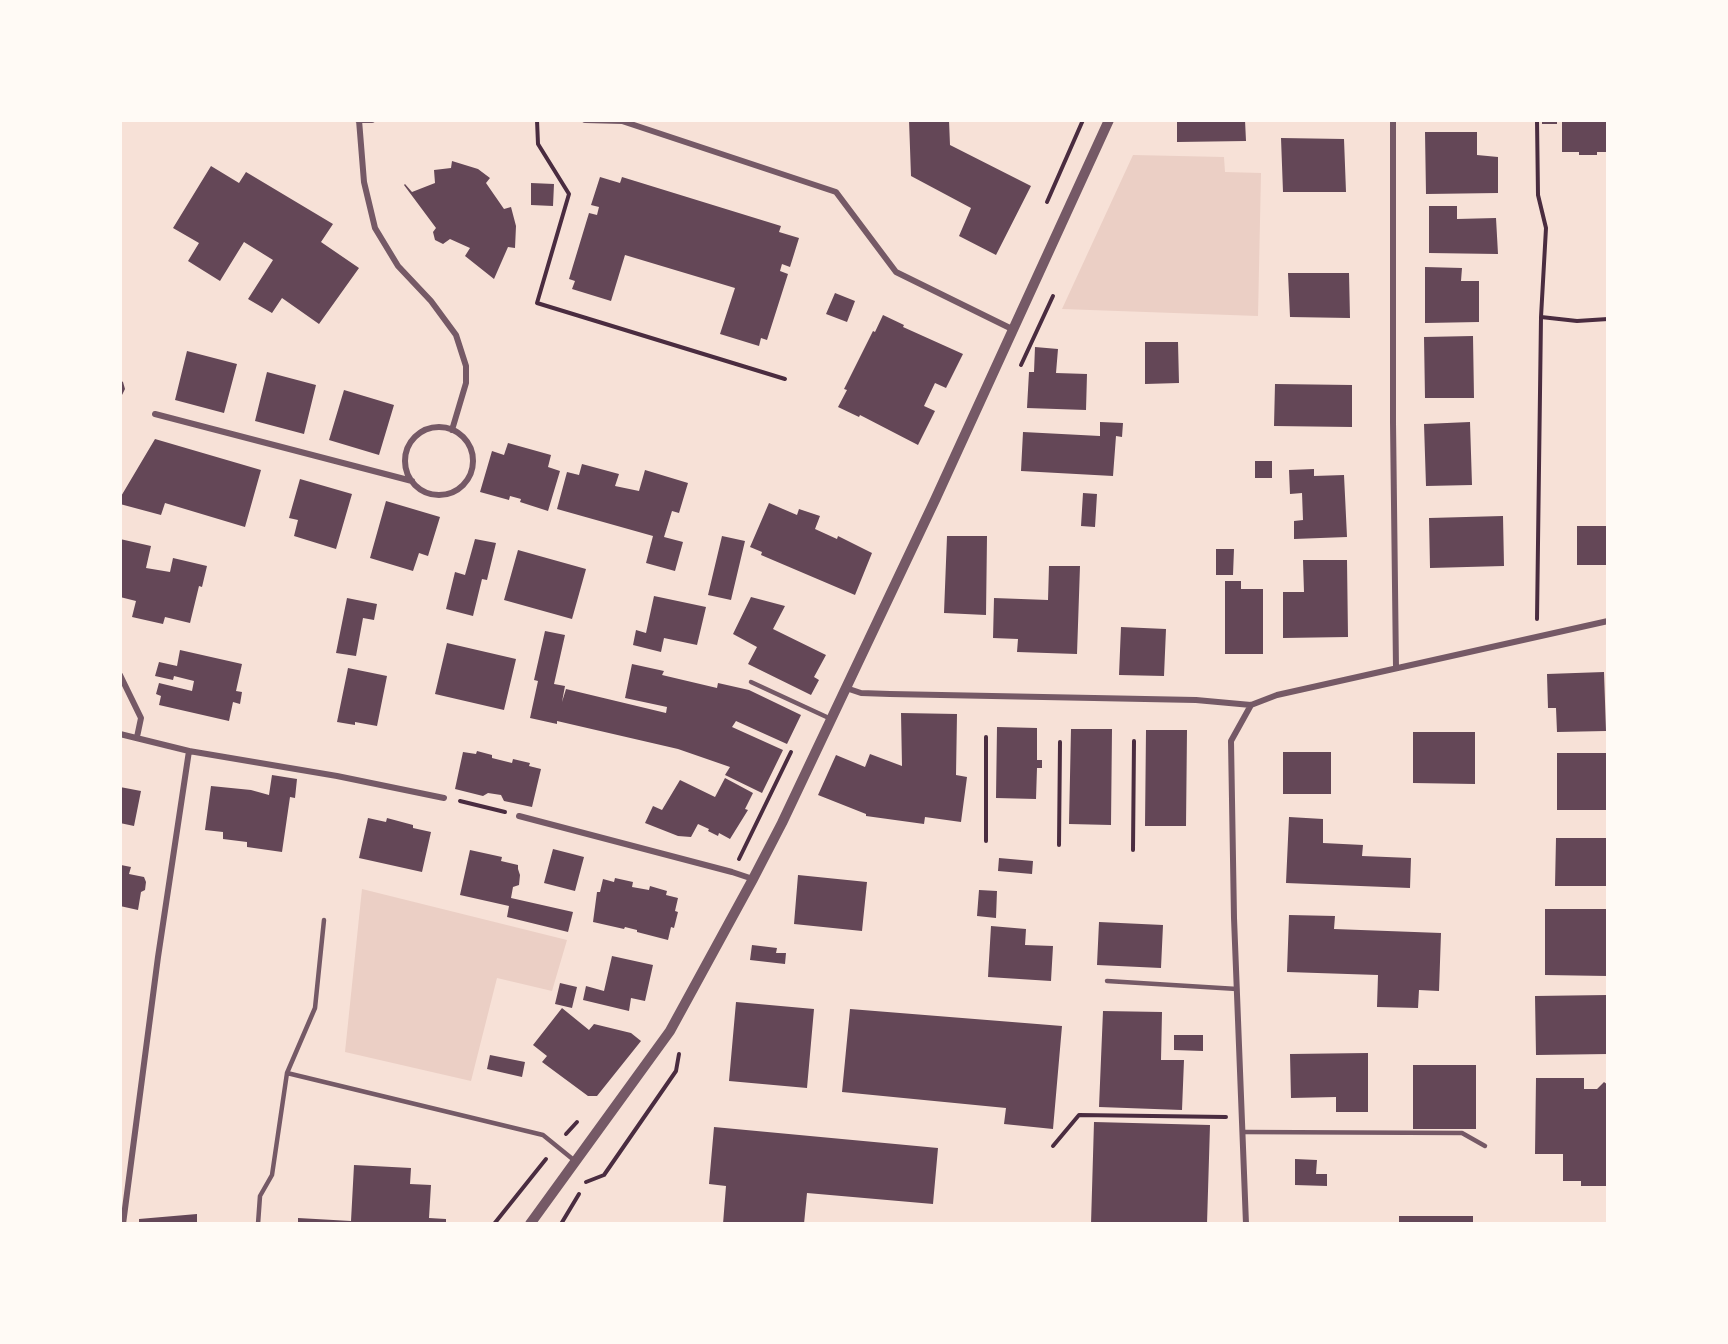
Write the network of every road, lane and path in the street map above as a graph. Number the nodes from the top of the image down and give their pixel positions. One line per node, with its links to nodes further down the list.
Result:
1 (359, 120): 2 (street); 16 (street)
2 (372, 120)
3 (537, 120): 14 (path)
4 (585, 120): 5 (street)
5 (622, 120): 13 (street)
6 (1083, 120): 10 (path)
7 (1109, 120): 13 (street)
8 (1394, 120): 20 (street)
9 (1537, 120): 11 (path)
10 (1046, 205)
11 (1541, 317): 12 (path); 19 (path)
12 (1608, 319)
13 (1014, 330): 23 (street)
14 (785, 379)
15 (155, 414): 17 (street)
16 (452, 430): 17 (street); 17 (street)
17 (412, 481)
18 (1608, 621): 19 (street)
19 (1536, 638): 20 (street)
20 (1396, 668): 24 (street)
21 (120, 675): 27 (street)
22 (751, 682): 25 (lane)
23 (846, 688): 24 (street); 25 (street)
24 (1251, 705): 42 (street)
25 (831, 719): 39 (street)
26 (120, 734): 27 (street)
27 (137, 737): 31 (street)
28 (986, 737): 35 (path)
29 (1134, 741): 37 (path)
30 (1059, 742): 36 (path)
31 (189, 751): 33 (street); 51 (street)
32 (792, 751): 38 (path)
33 (444, 798): 34 (path)
34 (519, 816): 38 (street)
35 (986, 841)
36 (1059, 845)
37 (1133, 850)
38 (732, 872): 39 (street)
39 (753, 879): 50 (street)
40 (324, 920): 43 (lane)
41 (1107, 981): 42 (lane)
42 (1237, 989): 45 (street)
43 (287, 1073): 47 (lane); 52 (lane)
44 (583, 1115): 47 (path)
45 (1242, 1117): 46 (street); 48 (path)
46 (1243, 1132): 49 (lane); 55 (street)
47 (556, 1146): 50 (lane); 53 (path)
48 (1053, 1146)
49 (1485, 1146)
50 (575, 1161): 54 (street)
51 (123, 1224)
52 (258, 1224)
53 (494, 1224)
54 (530, 1224)
55 (1246, 1224)

